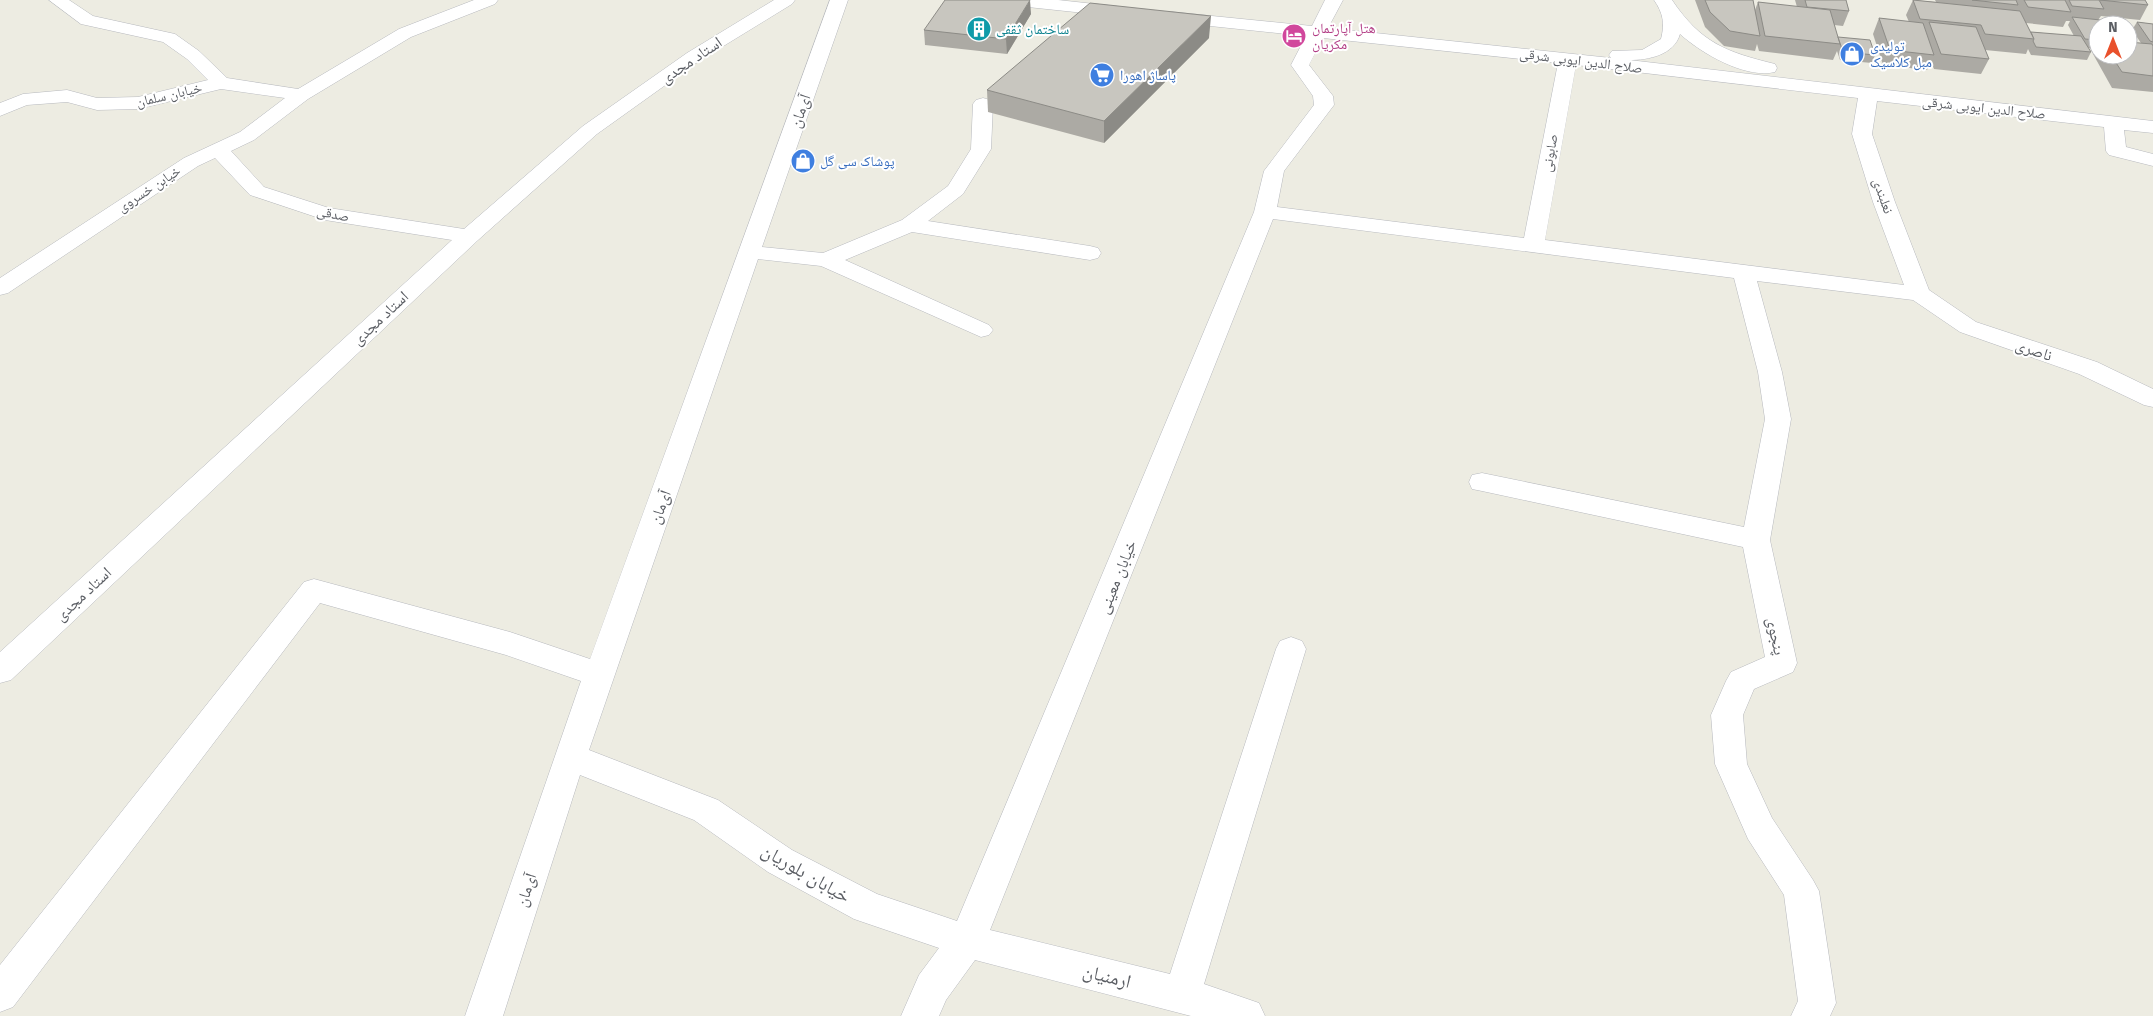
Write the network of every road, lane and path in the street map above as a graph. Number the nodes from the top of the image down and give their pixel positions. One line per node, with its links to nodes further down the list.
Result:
1 (58, 0): 13 (street)
2 (489, 0): 14 (street, خیابن خسروی)
3 (786, 0): 25 (street, استاد مجدی)
4 (839, 0): 27 (street, آی‌مان)
5 (1009, 0): 8 (street)
6 (1334, 0): 10 (street)
7 (1667, 7): 11 (street); 18 (street, صلاح الدین ایوبی شرقی)
8 (1138, 13)
9 (1158, 15): 10 (street, صلاح الدین ایوبی شرقی)
10 (1316, 31): 11 (street, صلاح الدین ایوبی شرقی); 23 (street, خیابان معینی)
11 (1457, 46): 12 (street, صلاح الدین ایوبی شرقی)
12 (1568, 60): 15 (street, صلاح الدین ایوبی شرقی); 26 (street, صابونی)
13 (221, 83): 14 (street); 17 (street, خیابان سلمان)
14 (301, 95): 21 (street, خیابن خسروی)
15 (1868, 95): 19 (street, صلاح الدین ایوبی شرقی); 32 (street, نعلبندی)
16 (983, 104): 24 (street)
17 (0, 110)
18 (2153, 110)
19 (2114, 122): 20 (street, صلاح الدین ایوبی شرقی); 22 (street)
20 (2153, 127)
21 (218, 149): 25 (street, صدقی); 31 (street, خیابن خسروی)
22 (2153, 160)
23 (1265, 212): 26 (street); 41 (street, خیابان معینی)
24 (910, 224): 28 (street); 29 (street)
25 (469, 236): 38 (street, استاد مجدی)
26 (1533, 246): 30 (street)
27 (751, 252): 29 (street); 39 (street, آی‌مان)
28 (1090, 253)
29 (826, 260): 33 (street)
30 (1744, 272): 32 (street); 36 (street, پنجوی)
31 (0, 288)
32 (1919, 294): 34 (street, ناصری)
33 (981, 330)
34 (2153, 399)
35 (1482, 482): 36 (street)
36 (1756, 540): 47 (street, پنجوی)
37 (1291, 649): 43 (street)
38 (0, 671)
39 (600, 675): 40 (street, آی‌مان); 42 (street)
40 (570, 757): 41 (street, خیابان بلوریان); 44 (street, آی‌مان)
41 (967, 941): 43 (street, ارمنیان); 45 (street)
42 (0, 994)
43 (1182, 995): 46 (street, ارمنیان)
44 (484, 1016)
45 (920, 1016)
46 (1246, 1016)
47 (1810, 1016)

